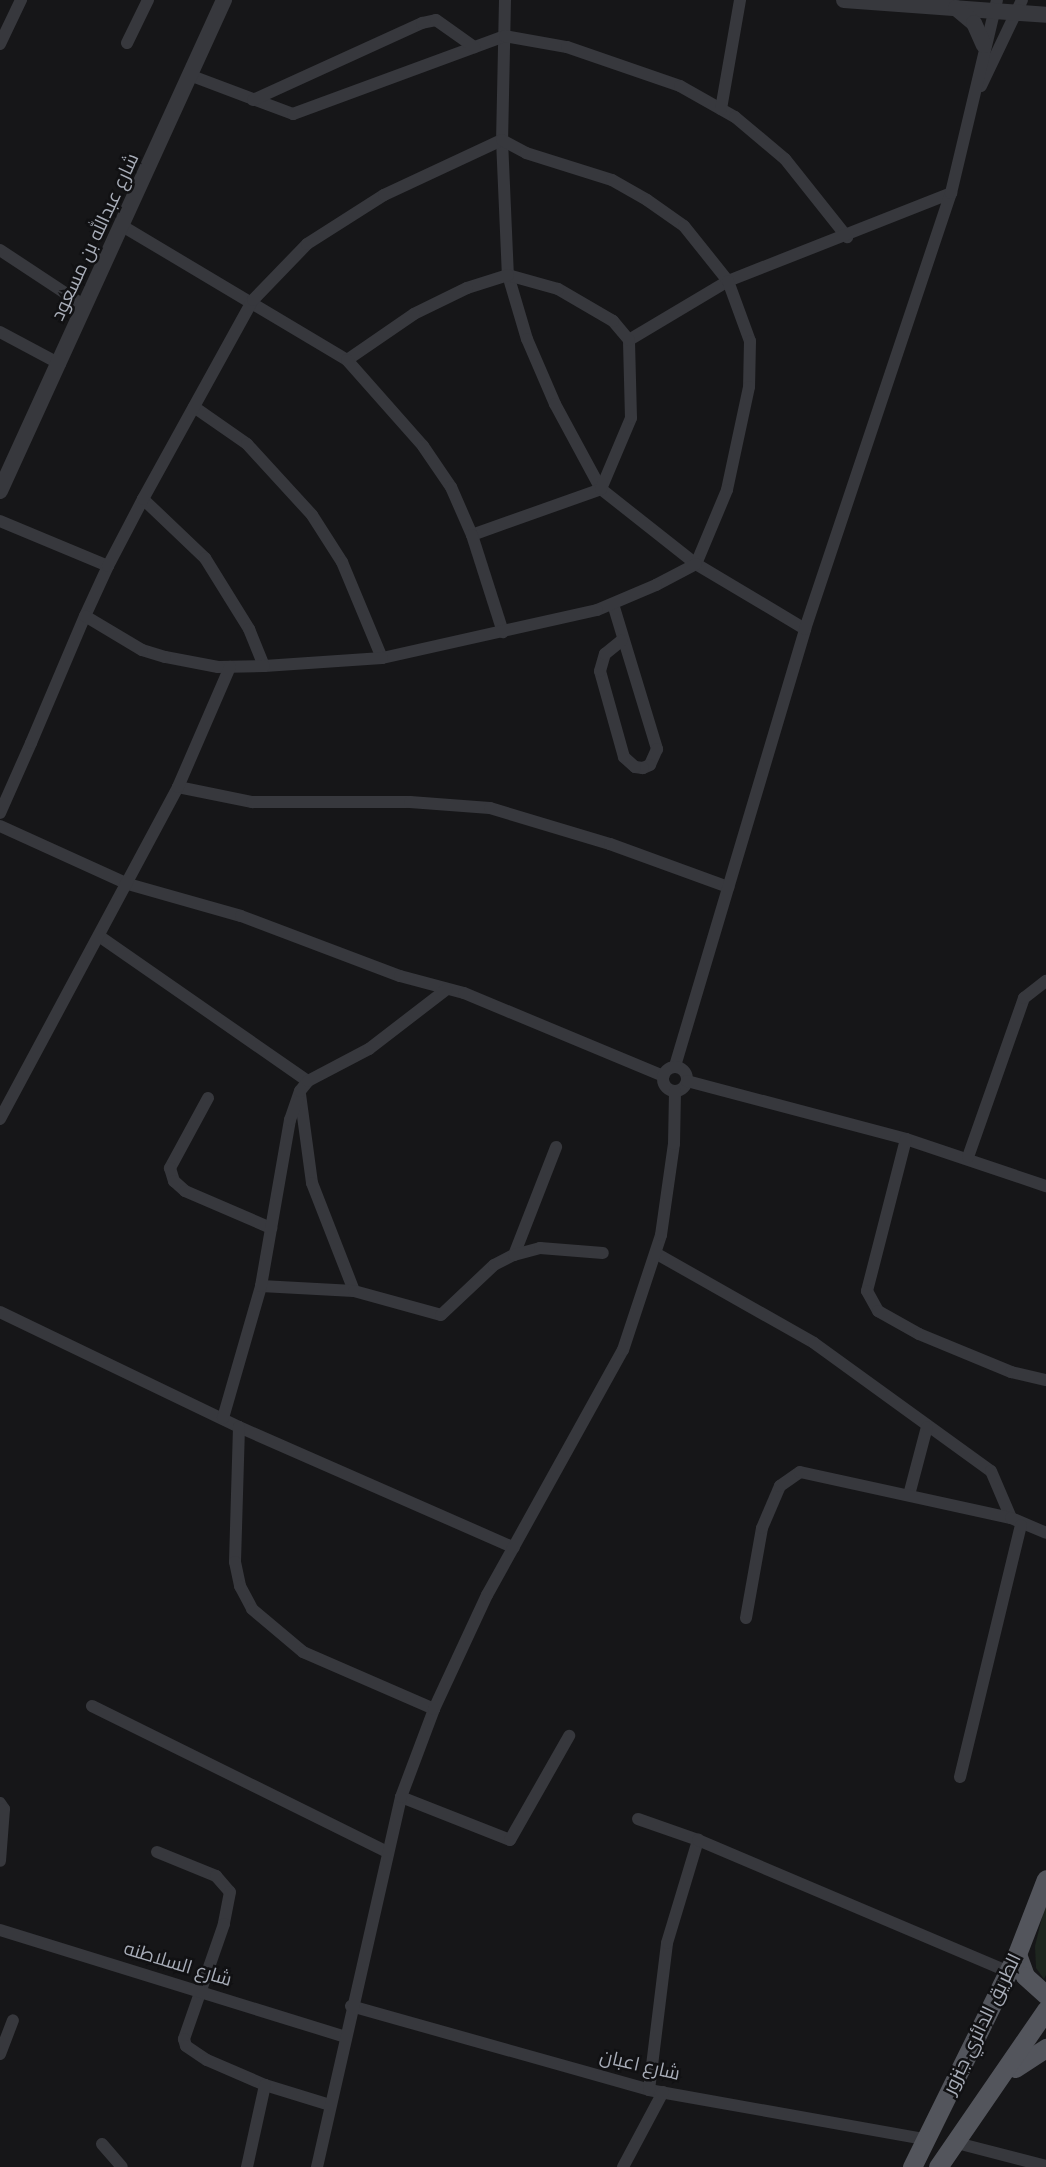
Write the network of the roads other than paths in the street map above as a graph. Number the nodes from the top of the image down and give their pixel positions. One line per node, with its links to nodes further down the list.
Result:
1 (20, 0): 13 (street)
2 (148, 0): 12 (street)
3 (224, 0): 16 (street, شارع عبدالله بن مسعود)
4 (505, 0): 11 (street)
5 (740, 0): 19 (street)
6 (844, 0): 9 (street)
7 (995, 5): 8 (street); 9 (street); 14 (street)
8 (1019, 7): 10 (street); 17 (street)
9 (956, 8): 14 (street)
10 (1046, 15)
11 (505, 36): 15 (street); 19 (street); 20 (street)
12 (127, 43)
13 (0, 44)
14 (984, 45): 17 (street)
15 (474, 47): 18 (street); 18 (street)
16 (192, 76): 18 (street); 22 (street, شارع عبدالله بن مسعود)
17 (978, 93): 21 (street)
18 (253, 100)
19 (720, 109): 23 (street)
20 (502, 141): 25 (street); 26 (street); 27 (street)
21 (951, 193): 23 (street); 43 (street)
22 (124, 227): 27 (street); 28 (street, شارع عبدالله بن مسعود)
23 (847, 237): 26 (street)
24 (0, 250): 28 (street)
25 (508, 275): 30 (street); 31 (street); 34 (street)
26 (728, 281): 30 (street); 39 (street)
27 (253, 300): 31 (street); 33 (street)
28 (85, 306): 32 (street, شارع عبدالله بن مسعود)
29 (0, 332): 32 (street)
30 (629, 340): 34 (street)
31 (347, 360): 38 (street)
32 (60, 365): 35 (street, شارع عبدالله بن مسعود)
33 (194, 407): 36 (street); 46 (street)
34 (601, 489): 38 (street); 39 (street)
35 (0, 491)
36 (143, 499): 40 (street); 47 (street)
37 (0, 521): 40 (street)
38 (472, 535): 44 (street)
39 (696, 564): 41 (street); 43 (street)
40 (108, 566): 42 (street)
41 (612, 604): 44 (street); 45 (street)
42 (85, 617): 48 (street); 50 (street)
43 (805, 629): 53 (street)
44 (503, 632): 46 (street)
45 (621, 641): 45 (street)
46 (382, 658): 47 (street)
47 (264, 666): 48 (street)
48 (230, 667): 49 (street)
49 (178, 788): 52 (street); 53 (street)
50 (0, 813)
51 (0, 826): 52 (street)
52 (128, 884): 54 (street); 56 (street)
53 (728, 887): 57 (street)
54 (99, 936): 60 (street); 63 (street)
55 (1046, 981): 66 (street)
56 (447, 989): 58 (street); 60 (street)
57 (675, 1066): 58 (street); 59 (street)
58 (663, 1076): 61 (street)
59 (687, 1081): 61 (street); 64 (street)
60 (304, 1086): 68 (street); 73 (street)
61 (675, 1091): 70 (street)
62 (208, 1098): 68 (street)
63 (0, 1119)
64 (906, 1139): 66 (street); 75 (street)
65 (555, 1147): 71 (street)
66 (968, 1157): 67 (street)
67 (1046, 1186)
68 (271, 1228): 72 (street)
69 (603, 1253): 71 (street)
70 (657, 1254): 78 (street); 82 (street)
71 (514, 1255): 73 (street)
72 (261, 1286): 73 (street); 76 (street)
73 (354, 1292)
74 (0, 1312): 76 (street)
75 (1046, 1380)
76 (223, 1418): 77 (street)
77 (239, 1427): 82 (street); 85 (street)
78 (927, 1427): 79 (street); 80 (street)
79 (909, 1494): 80 (street); 83 (street)
80 (1016, 1521): 81 (street); 87 (street)
81 (1046, 1533)
82 (514, 1548): 85 (street)
83 (746, 1618)
84 (92, 1706): 92 (street)
85 (434, 1709): 88 (street)
86 (569, 1736): 88 (street)
87 (960, 1777)
88 (401, 1797): 92 (street)
89 (0, 1803): 94 (street)
90 (638, 1819): 91 (street)
91 (698, 1840): 97 (street); 108 (street)
92 (386, 1851): 100 (street)
93 (157, 1852): 98 (street)
94 (0, 1861)
95 (1046, 1879): 97 (main road, الطريق الدائري جنزور)
96 (0, 1930): 98 (street, شارع السلاطنه)
97 (1013, 1963): 99 (main road); 111 (main road, الطريق الدائري جنزور)
98 (200, 1990): 103 (street, شارع السلاطنه); 107 (street)
99 (1046, 1995)
100 (351, 2006): 103 (street); 108 (street, شارع اعبان)
101 (1046, 2010): 106 (main road, الطريق الدائري جنزور)
102 (13, 2020): 105 (street)
103 (345, 2037): 110 (street)
104 (1046, 2048): 106 (main road)
105 (0, 2054)
106 (997, 2081): 112 (main road, الطريق الدائري جنزور)
107 (265, 2085): 110 (street); 117 (street)
108 (649, 2090): 109 (street, شارع اعبان)
109 (663, 2092): 111 (street, شارع اعبان); 119 (street)
110 (330, 2105): 118 (street)
111 (925, 2139): 120 (main road, الطريق الدائري جنزور)
112 (953, 2143): 114 (street); 121 (main road, الطريق الدائري جنزور)
113 (102, 2144): 116 (street)
114 (1008, 2162): 115 (street)
115 (1046, 2166)
116 (122, 2167)
117 (247, 2167)
118 (317, 2167)
119 (623, 2167)
120 (912, 2167)
121 (938, 2167)

